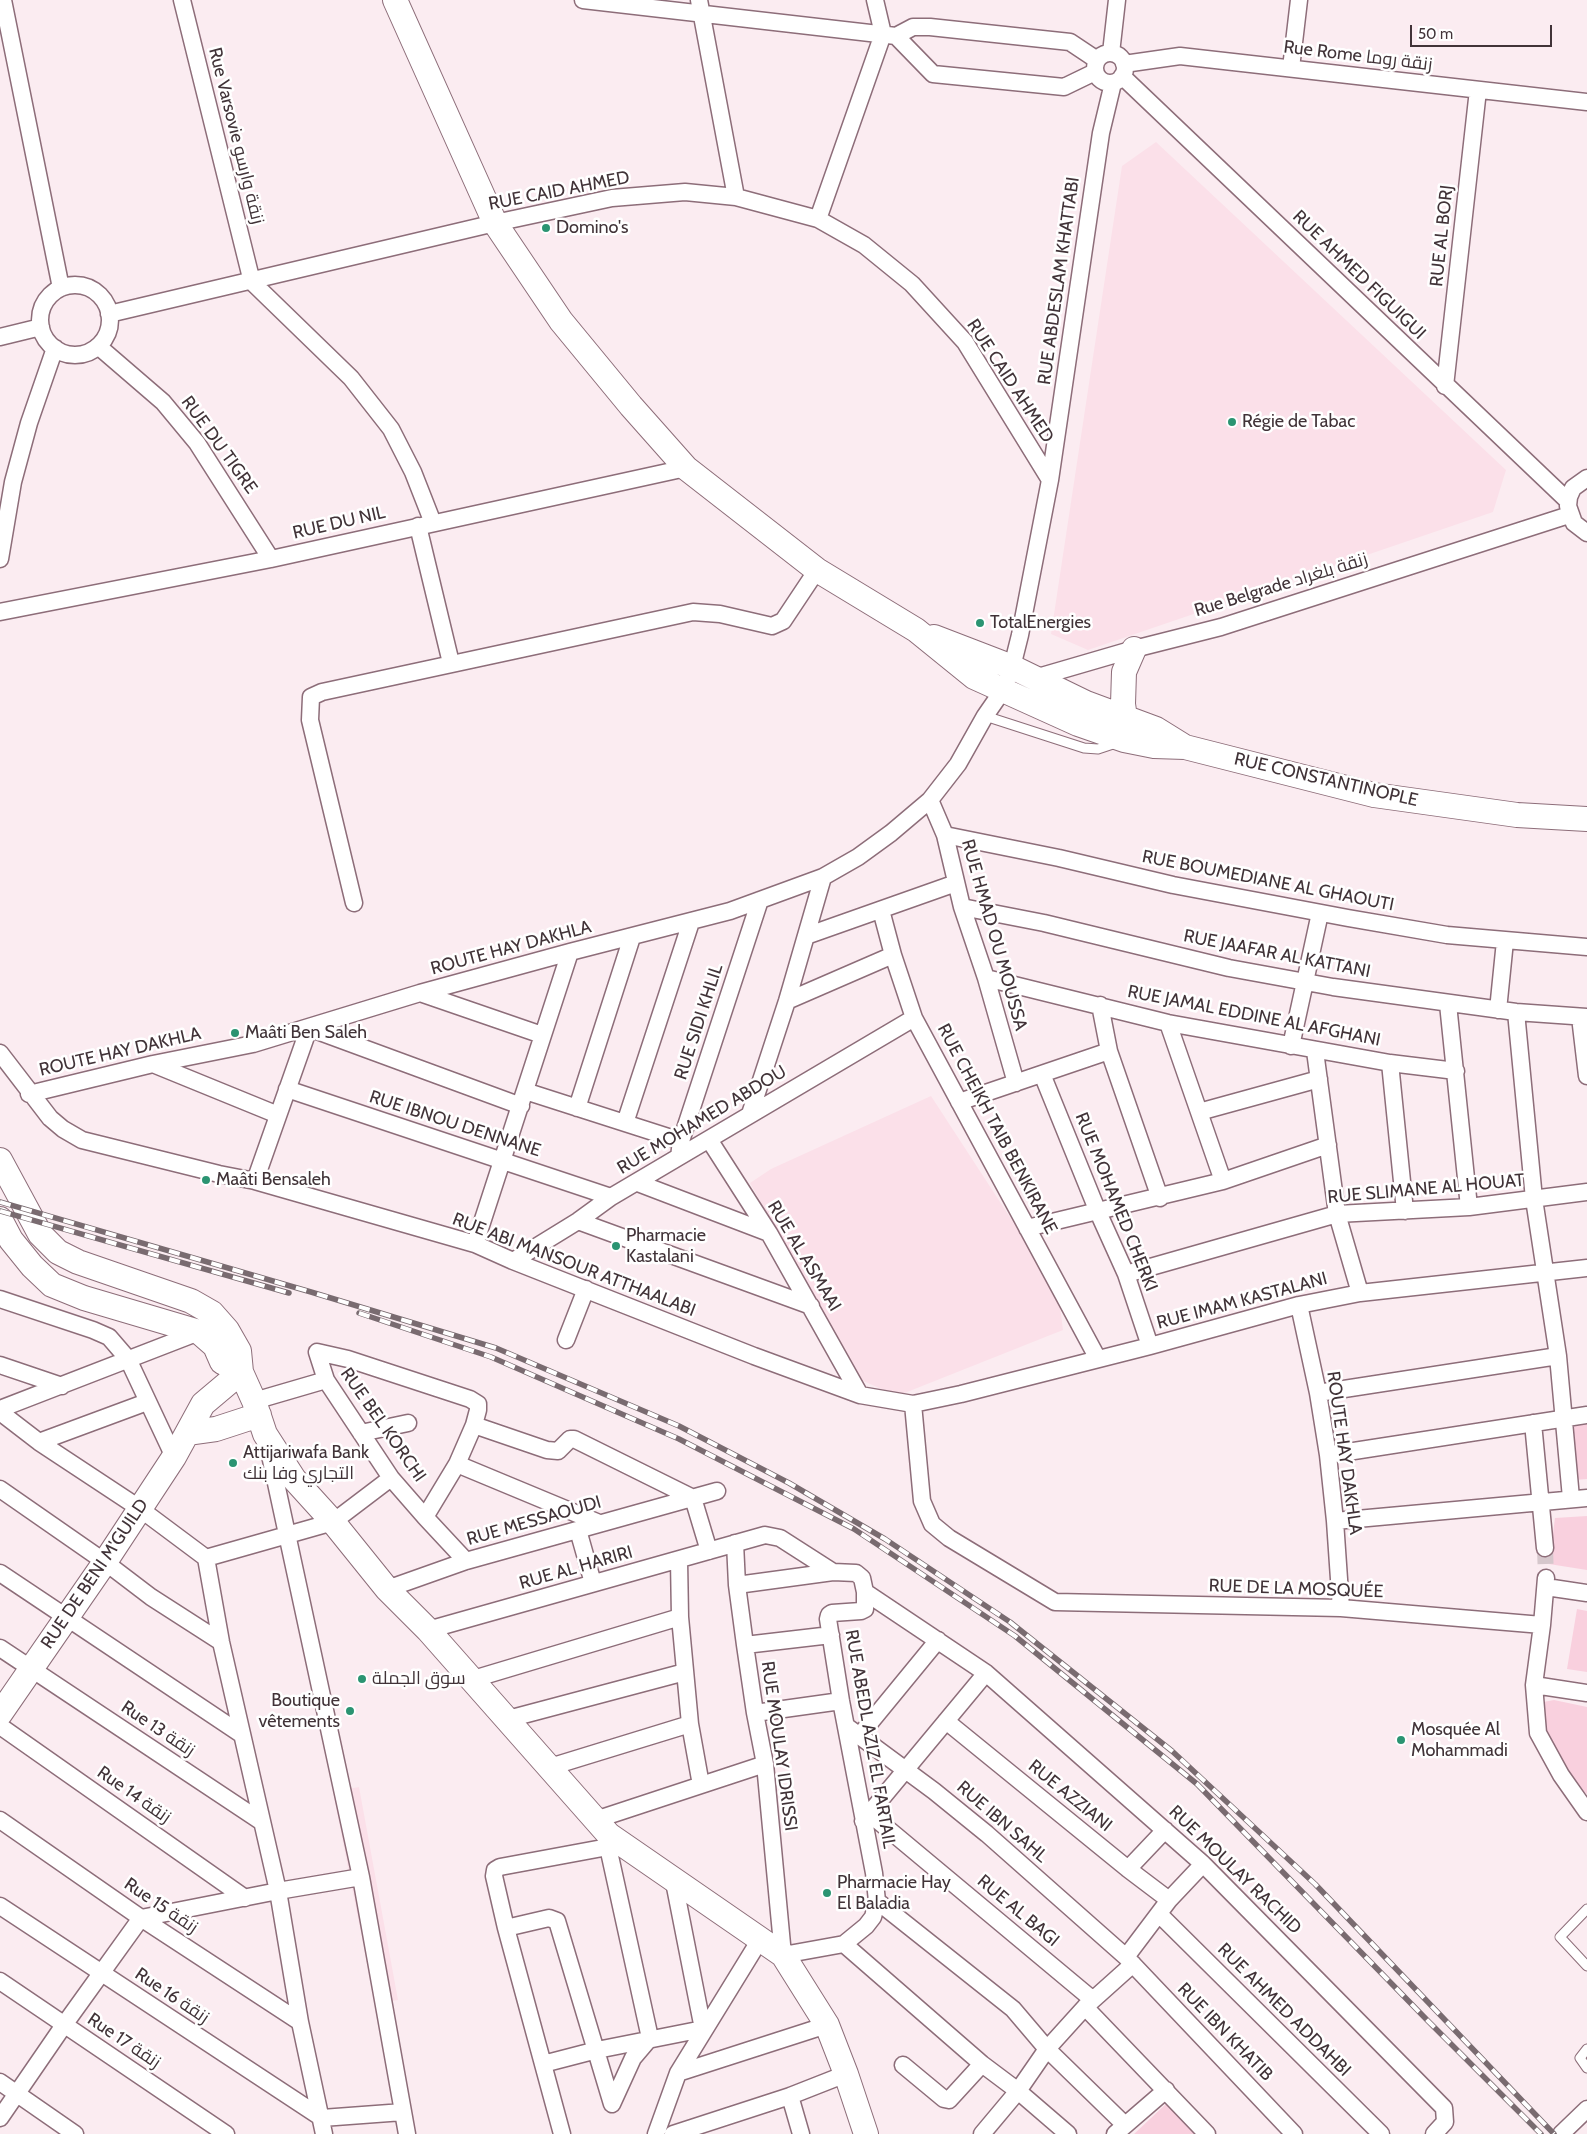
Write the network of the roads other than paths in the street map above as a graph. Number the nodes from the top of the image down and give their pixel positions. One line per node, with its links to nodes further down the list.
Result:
1 (3, 0): 18 (street)
2 (182, 0): 17 (street, Rue Varsovie زنقة وارسو)
3 (395, 0): 16 (street)
4 (583, 0): 8 (street)
5 (875, 0): 9 (street)
6 (1117, 0): 10 (street, RUE ABDESLAM KHATTABI)
7 (1300, 0): 11 (street)
8 (701, 6): 9 (street); 14 (street)
9 (889, 35): 10 (street); 10 (street, Rue Rome زنقة روما); 15 (street)
10 (1110, 68): 11 (street, Rue Rome زنقة روما); 24 (street, RUE AHMED FIGUIGUI); 27 (street, RUE ABDESLAM KHATTABI)
11 (1291, 68): 12 (street, Rue Rome زنقة روما)
12 (1478, 90): 13 (street, Rue Rome زنقة روما); 24 (street, RUE AL BORJ)
13 (1587, 102)
14 (736, 197): 15 (street, RUE CAID AHMED); 16 (street, RUE CAID AHMED)
15 (818, 219): 27 (street, RUE CAID AHMED)
16 (495, 222): 17 (street, RUE CAID AHMED); 25 (street)
17 (252, 282): 19 (street, RUE CAID AHMED); 29 (street)
18 (61, 288): 19 (street); 20 (street)
19 (109, 314): 22 (street)
20 (41, 327): 21 (street); 23 (street)
21 (0, 337)
22 (98, 346): 23 (street); 32 (street, RUE DU TIGRE)
23 (55, 348): 31 (street)
24 (1445, 386): 28 (street, RUE AHMED FIGUIGUI)
25 (686, 468): 29 (street, RUE DU NIL); 33 (street)
26 (1587, 478): 28 (street)
27 (1050, 480): 38 (street, RUE ABDESLAM KHATTABI)
28 (1569, 508): 30 (street, RUE AHMED FIGUIGUI); 36 (street, Rue Belgrade زنقة بلغراد)
29 (426, 524): 32 (street, RUE DU NIL); 37 (street)
30 (1587, 533)
31 (0, 559)
32 (271, 559): 34 (street, RUE DU NIL)
33 (817, 570): 35 (street); 37 (street)
34 (0, 612)
35 (916, 630): 38 (street, RUE CONSTANTINOPLE); 39 (street, RUE CONSTANTINOPLE)
36 (1134, 648): 38 (street, Rue Belgrade زنقة بلغراد); 41 (street)
37 (452, 664): 48 (street)
38 (1022, 673): 39 (street, Rue Belgrade زنقة بلغراد); 39 (street, RUE ABDESLAM KHATTABI); 41 (street, RUE CONSTANTINOPLE)
39 (1003, 690): 40 (street, ROUTE HAY DAKHLA); 41 (street, RUE CONSTANTINOPLE)
40 (985, 716): 41 (lane); 42 (street, ROUTE HAY DAKHLA)
41 (1125, 729): 43 (street, RUE CONSTANTINOPLE)
42 (930, 800): 44 (street, RUE HMAD OU MOUSSA); 45 (street, ROUTE HAY DAKHLA)
43 (1587, 819)
44 (944, 835): 46 (street, RUE HMAD OU MOUSSA); 51 (street, RUE BOUMEDIANE AL GHAOUTI)
45 (823, 877): 47 (street, ROUTE HAY DAKHLA); 53 (street)
46 (956, 883): 49 (street, RUE HMAD OU MOUSSA); 50 (street)
47 (760, 900): 52 (street, ROUTE HAY DAKHLA); 92 (street, RUE SIDI KHLIL)
48 (354, 903)
49 (962, 907): 59 (street, RUE HMAD OU MOUSSA); 60 (street, RUE JAAFAR AL KATTANI)
50 (881, 910): 53 (street); 58 (street, RUE CHEIKH TAIB BENKIRANE)
51 (1320, 913): 55 (street, RUE BOUMEDIANE AL GHAOUTI); 60 (street)
52 (691, 922): 54 (street, ROUTE HAY DAKHLA); 91 (street)
53 (806, 936): 62 (street)
54 (632, 937): 57 (street, ROUTE HAY DAKHLA); 87 (street)
55 (1505, 940): 56 (street, RUE BOUMEDIANE AL GHAOUTI); 65 (street)
56 (1587, 947)
57 (570, 952): 61 (street, ROUTE HAY DAKHLA); 71 (street)
58 (893, 955): 62 (street); 68 (street, RUE CHEIKH TAIB BENKIRANE)
59 (986, 978): 64 (street, RUE JAMAL EDDINE AL AFGHANI); 82 (street, RUE HMAD OU MOUSSA)
60 (1306, 982): 63 (street, RUE JAAFAR AL KATTANI); 72 (street)
61 (420, 993): 70 (street, ROUTE HAY DAKHLA); 71 (street)
62 (788, 1001): 89 (street)
63 (1448, 1004): 65 (street, RUE JAAFAR AL KATTANI); 78 (street)
64 (1100, 1006): 69 (street, RUE JAMAL EDDINE AL AFGHANI); 73 (street)
65 (1498, 1010): 66 (street, RUE JAAFAR AL KATTANI)
66 (1516, 1012): 67 (street, RUE JAAFAR AL KATTANI); 104 (street)
67 (1584, 1017): 80 (street)
68 (914, 1018): 86 (street, RUE CHEIKH TAIB BENKIRANE); 89 (street, RUE MOHAMED ABDOU)
69 (1168, 1023): 72 (street, RUE JAMAL EDDINE AL AFGHANI); 88 (street)
70 (309, 1028): 77 (street, ROUTE HAY DAKHLA); 83 (street); 85 (street)
71 (542, 1035): 85 (street)
72 (1291, 1046): 74 (street, RUE JAMAL EDDINE AL AFGHANI)
73 (1109, 1051): 79 (street); 103 (street)
74 (1315, 1051): 76 (street, RUE JAMAL EDDINE AL AFGHANI); 81 (street)
75 (0, 1053): 84 (street, ROUTE HAY DAKHLA)
76 (1390, 1063): 78 (street, RUE JAMAL EDDINE AL AFGHANI); 106 (street)
77 (153, 1064): 84 (street, ROUTE HAY DAKHLA); 90 (street)
78 (1456, 1072): 105 (street)
79 (1042, 1074): 82 (street); 107 (street, RUE MOHAMED CHERKI)
80 (1587, 1076)
81 (1319, 1078): 88 (street); 94 (street)
82 (1016, 1083): 86 (street)
83 (287, 1089): 90 (street); 97 (street, RUE IBNOU DENNANE)
84 (29, 1094): 98 (street, RUE ABI MANSOUR ATTHAALABI)
85 (523, 1099): 87 (street); 97 (street)
86 (959, 1102): 111 (street, RUE CHEIKH TAIB BENKIRANE)
87 (577, 1108): 91 (street)
88 (1199, 1112): 99 (street)
89 (750, 1114): 93 (street, RUE MOHAMED ABDOU)
90 (278, 1115): 98 (street)
91 (625, 1123): 92 (street)
92 (681, 1141): 95 (street, RUE SIDI KHLIL)
93 (710, 1141): 95 (street, RUE MOHAMED ABDOU); 112 (street, RUE AL ASMAAI)
94 (1328, 1145): 99 (street); 108 (street)
95 (679, 1157): 100 (street, RUE MOHAMED ABDOU)
96 (0, 1160): 130 (street)
97 (503, 1161): 102 (street, RUE IBNOU DENNANE); 113 (street)
98 (255, 1181): 113 (street, RUE ABI MANSOUR ATTHAALABI)
99 (1223, 1181): 103 (street)
100 (638, 1183): 102 (street, RUE MOHAMED ABDOU); 112 (street)
101 (1587, 1192): 104 (street, RUE SLIMANE AL HOUAT)
102 (612, 1197): 110 (street, RUE MOHAMED ABDOU)
103 (1160, 1198): 107 (street)
104 (1534, 1200): 105 (street, RUE SLIMANE AL HOUAT); 116 (street)
105 (1469, 1207): 106 (street, RUE SLIMANE AL HOUAT)
106 (1405, 1210): 108 (street, RUE SLIMANE AL HOUAT)
107 (1098, 1212): 111 (street); 117 (street, RUE MOHAMED CHERKI)
108 (1337, 1214): 117 (street, RUE SLIMANE AL HOUAT); 119 (street)
109 (0, 1219): 123 (street)
110 (578, 1221): 114 (street, RUE MOHAMED ABDOU); 122 (street)
111 (1028, 1228): 128 (street, RUE CHEIKH TAIB BENKIRANE)
112 (769, 1233): 122 (street, RUE AL ASMAAI)
113 (475, 1244): 114 (street, RUE ABI MANSOUR ATTHAALABI)
114 (512, 1261): 118 (street, RUE ABI MANSOUR ATTHAALABI)
115 (1587, 1268): 116 (street, RUE IMAM KASTALANI)
116 (1544, 1273): 119 (street, RUE IMAM KASTALANI); 126 (street)
117 (1126, 1274): 125 (street, RUE MOHAMED CHERKI)
118 (586, 1289): 124 (street); 134 (street, RUE ABI MANSOUR ATTHAALABI)
119 (1360, 1292): 121 (street, RUE IMAM KASTALANI)
120 (0, 1299): 127 (street)
121 (1299, 1305): 125 (street, RUE IMAM KASTALANI); 133 (street, ROUTE HAY DAKHLA)
122 (811, 1306): 134 (street, RUE AL ASMAAI)
123 (199, 1332): 127 (street); 130 (street)
124 (566, 1340)
125 (1150, 1346): 128 (street, RUE IMAM KASTALANI)
126 (1558, 1356): 133 (street); 140 (street)
127 (128, 1359): 132 (street); 135 (street)
128 (1098, 1359): 136 (street, RUE IMAM KASTALANI)
129 (0, 1365): 132 (street)
130 (241, 1372): 139 (street); 144 (street, RUE DE BENI M'GUILD)
131 (326, 1380): 139 (street); 143 (street, RUE BEL KORCHI); 145 (street, RUE BEL KORCHI)
132 (62, 1386): 137 (street)
133 (1318, 1393): 147 (street, ROUTE HAY DAKHLA)
134 (860, 1395): 136 (street, RUE ABI MANSOUR ATTHAALABI)
135 (148, 1402): 146 (street); 148 (street)
136 (913, 1404): 177 (street, RUE DE LA MOSQUÉE)
137 (0, 1410): 146 (street)
138 (1587, 1415): 140 (street)
139 (259, 1417): 144 (street); 159 (street); 162 (street)
140 (1564, 1418): 142 (street); 154 (street)
141 (408, 1423): 145 (street)
142 (1533, 1423): 147 (street); 155 (street)
143 (474, 1425): 149 (street); 153 (street)
144 (187, 1433): 148 (street, RUE DE BENI M'GUILD)
145 (361, 1433): 150 (street, RUE BEL KORCHI)
146 (39, 1442): 156 (street)
147 (1328, 1455): 158 (street, ROUTE HAY DAKHLA)
148 (174, 1457): 156 (street, RUE DE BENI M'GUILD)
149 (457, 1464): 157 (street); 160 (street)
150 (391, 1478): 157 (street, RUE BEL KORCHI); 159 (street)
151 (0, 1489): 169 (street)
152 (716, 1491): 153 (street, RUE MESSAOUDI)
153 (693, 1498): 160 (street, RUE MESSAOUDI); 165 (street)
154 (1579, 1498): 155 (street)
155 (1541, 1501): 158 (street); 164 (street)
156 (139, 1508): 166 (street); 169 (street, RUE DE BENI M'GUILD)
157 (425, 1517): 168 (street, RUE BEL KORCHI)
158 (1335, 1521): 177 (street, ROUTE HAY DAKHLA)
159 (333, 1522): 162 (street); 174 (street)
160 (600, 1523): 161 (street, RUE MESSAOUDI)
161 (578, 1530): 168 (street, RUE MESSAOUDI); 172 (street)
162 (288, 1534): 166 (street); 215 (street)
163 (735, 1543): 165 (street, RUE AL HARIRI); 171 (street, RUE AL HARIRI); 173 (street, RUE MOULAY IDRISSI)
164 (1545, 1548)
165 (709, 1551): 167 (street, RUE AL HARIRI)
166 (206, 1558): 184 (street)
167 (679, 1560): 172 (street, RUE AL HARIRI); 178 (street)
168 (466, 1561): 174 (street, RUE MESSAOUDI)
169 (105, 1562): 179 (street, RUE DE BENI M'GUILD); 184 (street)
170 (0, 1572): 179 (street)
171 (833, 1572): 173 (street); 175 (street)
172 (593, 1583): 181 (street, RUE AL HARIRI)
173 (738, 1585): 185 (street, RUE MOULAY IDRISSI)
174 (387, 1589): 181 (street)
175 (866, 1592): 182 (street, RUE ABEDL AZIZ EL FARTAIL); 183 (street, RUE MOULAY RACHID)
176 (1587, 1593): 180 (street)
177 (1341, 1608): 180 (street, RUE DE LA MOSQUÉE)
178 (680, 1617): 188 (street); 190 (street)
179 (66, 1619): 187 (street, RUE DE BENI M'GUILD); 201 (street)
180 (1542, 1625): 191 (street)
181 (428, 1630): 190 (street)
182 (831, 1634): 185 (street); 193 (street, RUE ABEDL AZIZ EL FARTAIL)
183 (938, 1640): 189 (street, RUE MOULAY RACHID); 202 (street)
184 (221, 1642): 201 (street)
185 (744, 1645): 194 (street, RUE MOULAY IDRISSI)
186 (0, 1648): 187 (street, Rue 13 زنقة)
187 (32, 1669): 195 (street, RUE DE BENI M'GUILD); 210 (street, Rue 13 زنقة)
188 (685, 1672): 196 (street); 198 (street)
189 (986, 1674): 197 (street); 211 (street, RUE MOULAY RACHID)
190 (470, 1680): 196 (street)
191 (1534, 1685): 192 (street); 207 (street)
192 (1587, 1693)
193 (840, 1701): 194 (street); 200 (street, RUE ABEDL AZIZ EL FARTAIL)
194 (755, 1713): 203 (street, RUE MOULAY IDRISSI)
195 (0, 1714)
196 (508, 1719): 204 (street)
197 (946, 1721): 205 (street); 214 (street, RUE AZZIANI)
198 (690, 1724): 204 (street); 206 (street)
199 (0, 1726): 218 (street, Rue 14 زنقة)
200 (846, 1726): 202 (street, RUE IBN SAHL); 208 (street, RUE ABEDL AZIZ EL FARTAIL)
201 (242, 1734): 210 (street)
202 (860, 1735): 205 (street, RUE IBN SAHL)
203 (765, 1764): 206 (street); 227 (street, RUE MOULAY IDRISSI)
204 (550, 1767): 212 (street)
205 (905, 1770): 208 (street); 228 (street, RUE IBN SAHL)
206 (701, 1785): 212 (street)
207 (1587, 1812)
208 (867, 1818): 219 (street, RUE ABEDL AZIZ EL FARTAIL); 232 (street, RUE AL BAGI)
209 (0, 1820): 223 (street, Rue 15 زنقة)
210 (262, 1822): 217 (street)
211 (1165, 1830): 213 (street, RUE MOULAY RACHID); 214 (street)
212 (604, 1834): 216 (street); 224 (street); 237 (street)
213 (1204, 1864): 221 (street); 270 (street, RUE MOULAY RACHID)
214 (1128, 1869): 221 (street, RUE AZZIANI)
215 (361, 1877): 217 (street); 253 (street)
216 (673, 1878): 225 (street); 236 (street)
217 (278, 1891): 218 (street); 233 (street)
218 (245, 1898): 223 (street)
219 (877, 1901): 226 (street, RUE ABEDL AZIZ EL FARTAIL); 238 (street)
220 (0, 1906): 230 (street, Rue 16 زنقة)
221 (1164, 1907): 228 (street); 269 (street, RUE AHMED ADDAHBI)
222 (1587, 1909): 229 (lane)
223 (142, 1918): 230 (street); 233 (street, Rue 15 زنقة)
224 (506, 1928): 239 (street); 241 (street)
225 (761, 1938): 227 (street); 236 (street)
226 (844, 1944): 227 (street, RUE ABEDL AZIZ EL FARTAIL); 243 (street)
227 (783, 1955): 235 (street)
228 (1129, 1961): 232 (street); 268 (street, RUE IBN KHATIB)
229 (1587, 1966)
230 (102, 1973): 234 (street); 255 (street, Rue 16 زنقة)
231 (0, 1981): 234 (street, Rue 17 زنقة)
232 (1089, 2003): 238 (street); 248 (street, RUE AL BAGI)
233 (300, 2022): 255 (street)
234 (64, 2025): 250 (street); 259 (street, Rue 17 زنقة)
235 (827, 2026): 245 (street); 246 (street)
236 (703, 2029): 237 (street); 245 (street)
237 (650, 2038): 239 (street); 239 (street)
238 (1047, 2049): 249 (street); 256 (street)
239 (597, 2050): 241 (street)
240 (1587, 2050): 244 (lane)
241 (543, 2064): 261 (street)
242 (903, 2064): 243 (street)
243 (982, 2064): 249 (street)
244 (1587, 2068)
245 (678, 2073): 262 (street)
246 (846, 2074): 251 (street); 265 (street)
247 (0, 2082): 250 (street)
248 (1166, 2090): 256 (street); 267 (street, RUE AL BAGI)
249 (1018, 2091): 257 (street); 266 (street)
250 (18, 2095): 254 (street); 258 (street)
251 (790, 2096): 263 (street); 264 (street)
252 (1587, 2109): 271 (street)
253 (403, 2112): 255 (street); 260 (street)
254 (0, 2118)
255 (323, 2126)
256 (1120, 2129)
257 (1062, 2132)
258 (75, 2134)
259 (226, 2134)
260 (407, 2134)
261 (562, 2134)
262 (656, 2134)
263 (674, 2134)
264 (801, 2134)
265 (866, 2134)
266 (982, 2134)
267 (1207, 2134)
268 (1294, 2134)
269 (1381, 2134)
270 (1434, 2134)
271 (1562, 2134)

